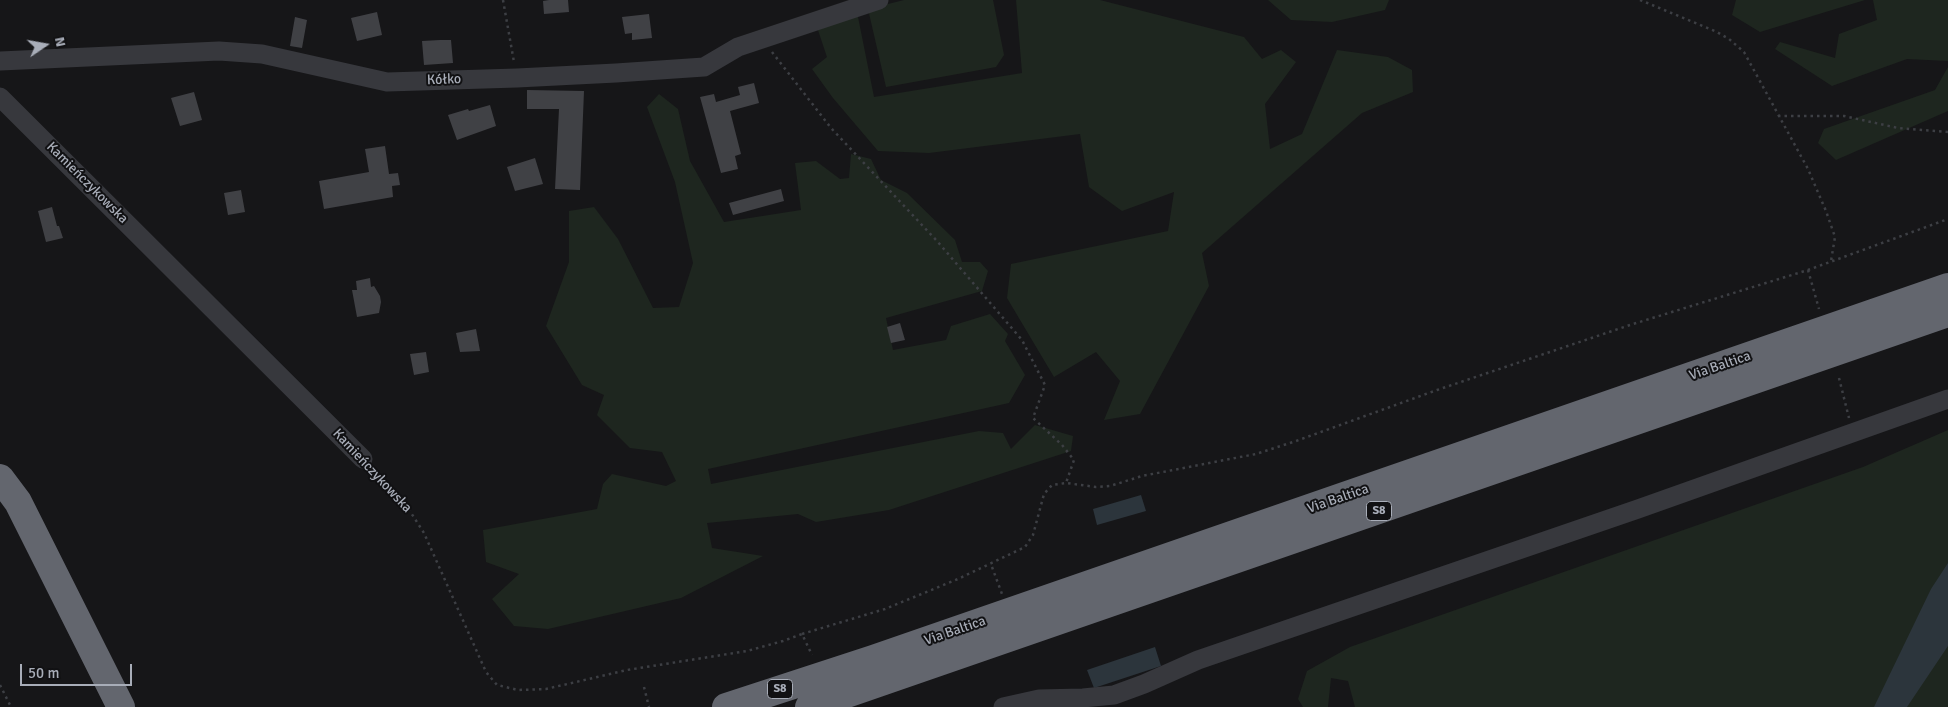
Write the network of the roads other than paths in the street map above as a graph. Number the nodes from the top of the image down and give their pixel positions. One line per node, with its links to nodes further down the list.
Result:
1 (878, 0): 2 (street, Kółko)
2 (0, 61)
3 (0, 97): 7 (street, Kamieńczykowska)
4 (1948, 287): 10 (highway, Via Baltica / S8)
5 (1948, 313): 11 (highway, Via Baltica / S8)
6 (1948, 399): 12 (street)
7 (363, 459)
8 (0, 478): 9 (highway)
9 (121, 707)
10 (726, 707)
11 (809, 707)
12 (1003, 707)

